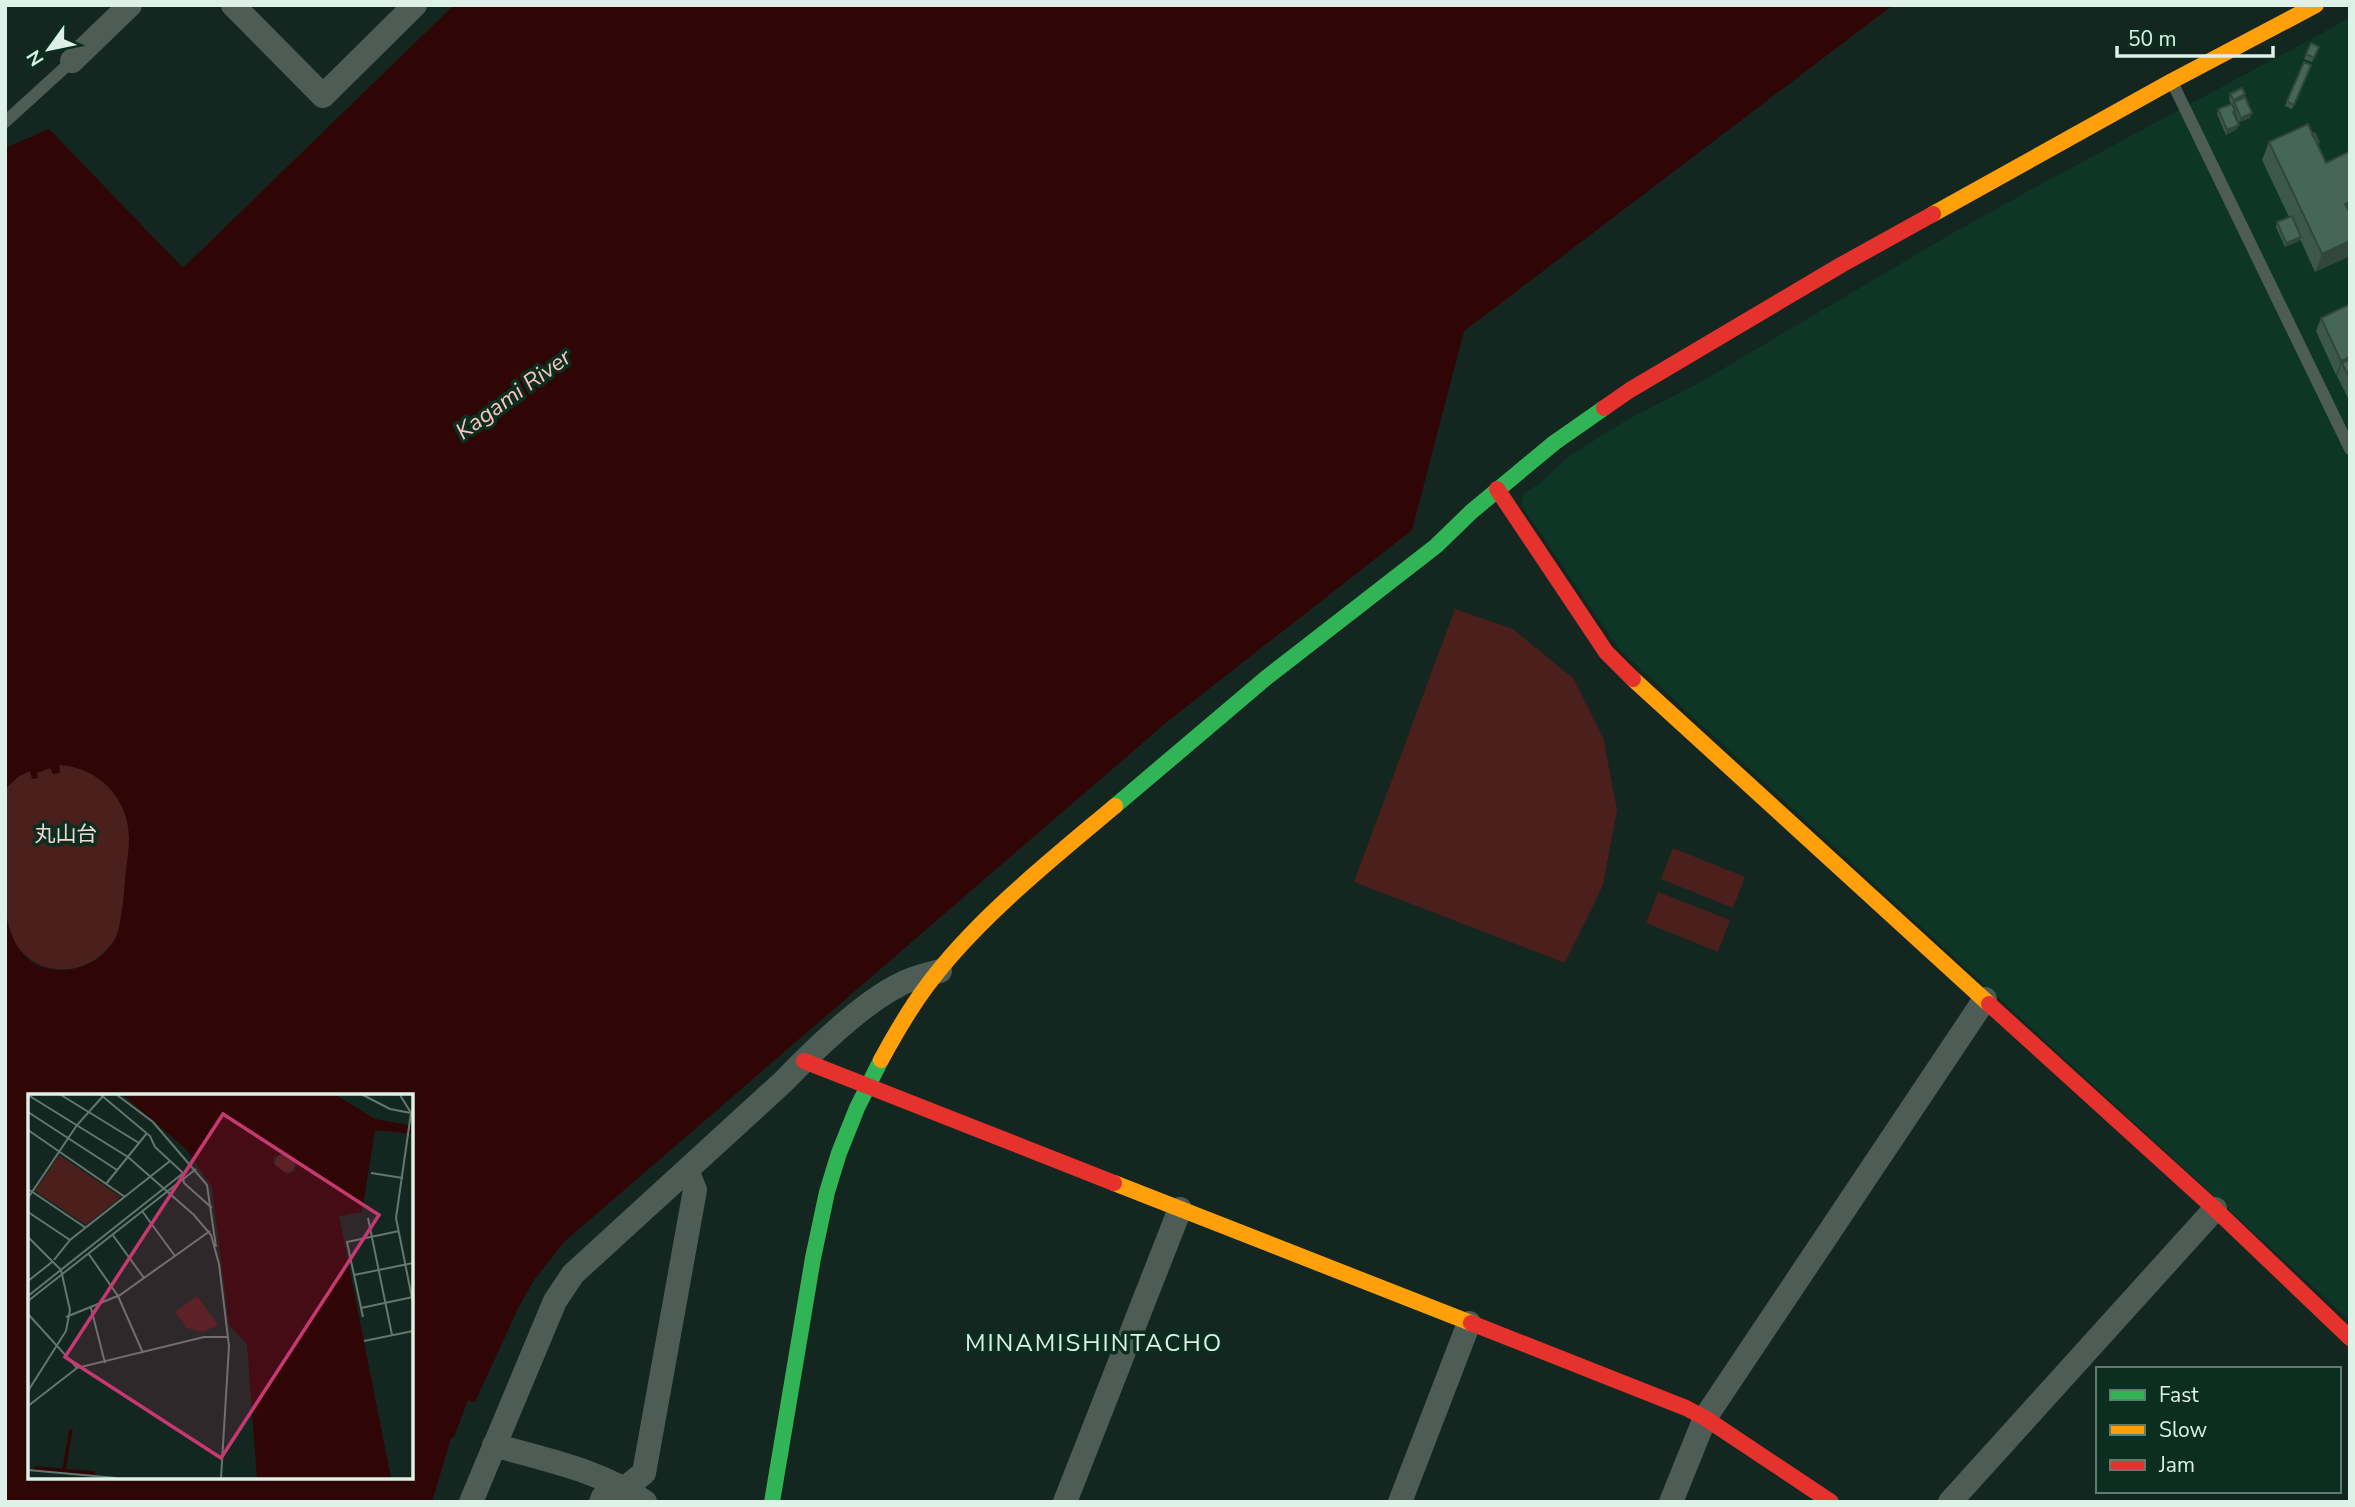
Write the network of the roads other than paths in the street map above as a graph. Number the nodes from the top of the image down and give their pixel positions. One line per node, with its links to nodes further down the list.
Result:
1 (130, 5): 5 (street)
2 (233, 5): 3 (street)
3 (415, 5)
4 (2316, 5): 6 (street)
5 (72, 61): 7 (lane)
6 (2172, 81): 8 (lane); 9 (street)
7 (5, 122)
8 (2350, 449)
9 (1497, 489): 10 (street); 11 (street)
10 (940, 971): 12 (street); 13 (street)
11 (1985, 999): 16 (street); 19 (street)
12 (804, 1061): 13 (street); 14 (street)
13 (868, 1086): 15 (street); 24 (street)
14 (687, 1170): 20 (street); 21 (street)
15 (1180, 1209): 17 (street); 25 (street)
16 (2215, 1209): 18 (street); 29 (street)
17 (1469, 1324): 19 (street); 26 (street)
18 (2350, 1338)
19 (1705, 1418): 27 (street); 28 (street)
20 (494, 1445): 21 (street); 22 (street)
21 (635, 1495): 23 (street)
22 (471, 1502)
23 (601, 1502)
24 (772, 1502)
25 (1065, 1502)
26 (1399, 1502)
27 (1671, 1502)
28 (1831, 1502)
29 (1950, 1502)

